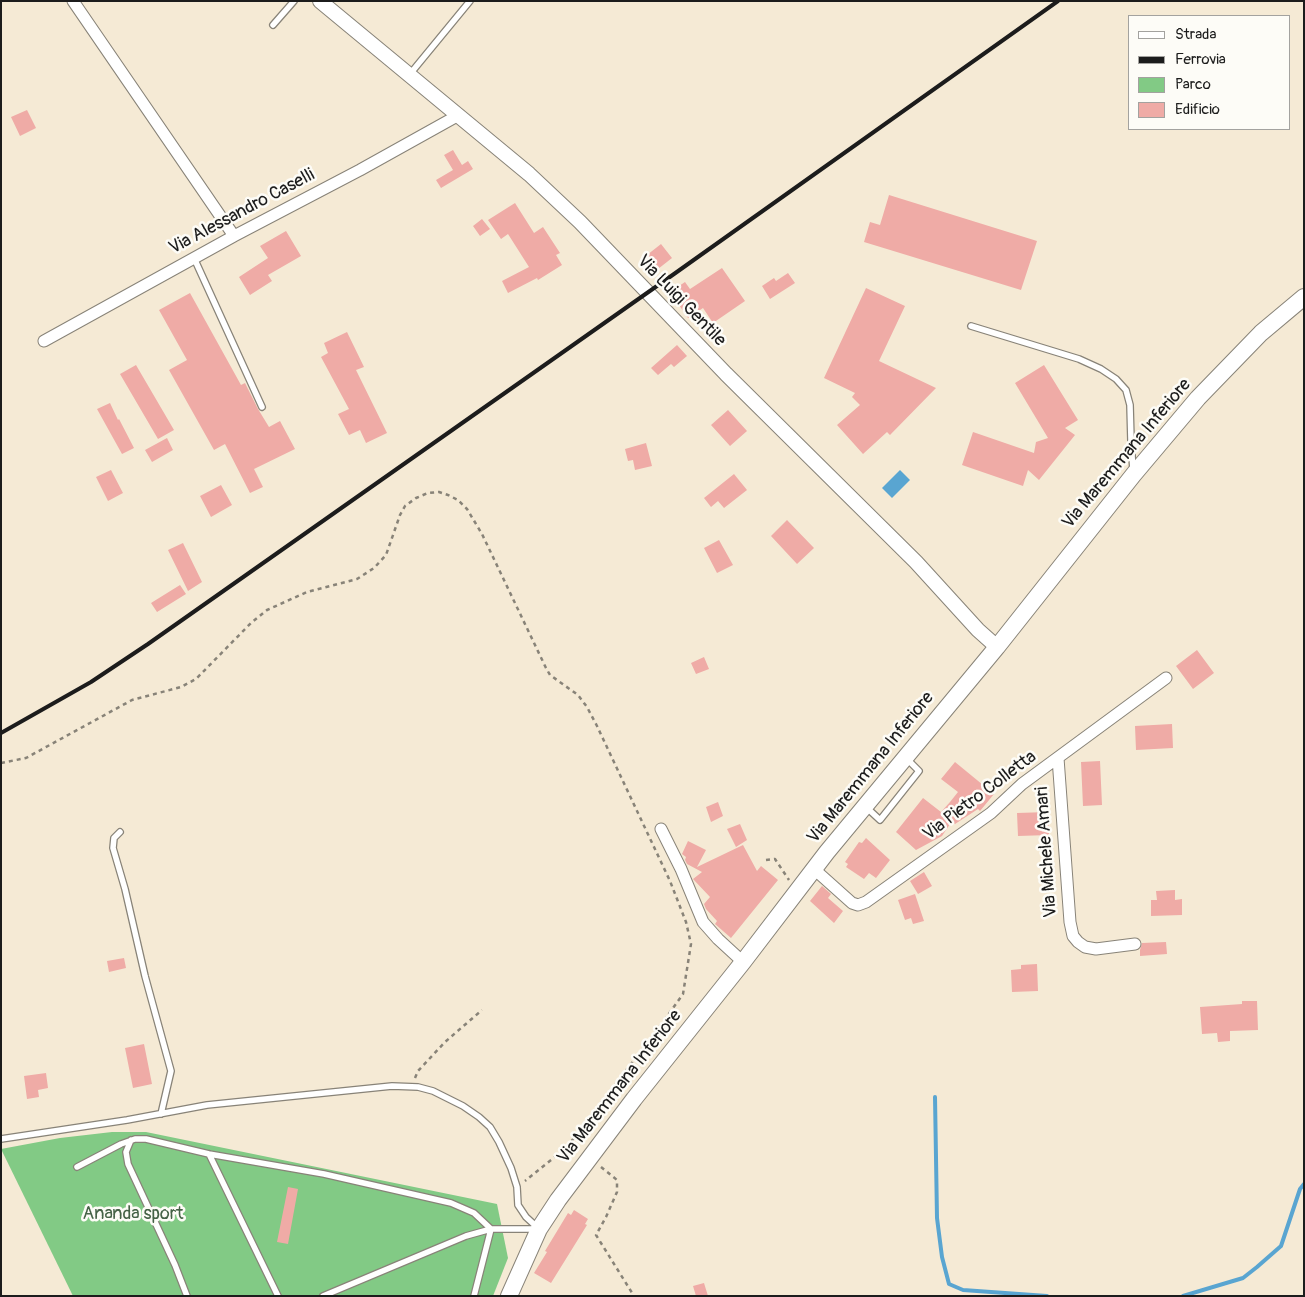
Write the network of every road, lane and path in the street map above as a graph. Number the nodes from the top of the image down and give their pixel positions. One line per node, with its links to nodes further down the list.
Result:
1 (73, 1): 8 (street)
2 (294, 1): 5 (lane)
3 (320, 1): 6 (street, Via Luigi Gentile)
4 (470, 1): 6 (lane)
5 (273, 25)
6 (410, 74): 7 (street, Via Luigi Gentile)
7 (457, 116): 8 (street, Via Alessandro Caselli); 15 (street, Via Luigi Gentile)
8 (234, 236): 9 (street, Via Alessandro Caselli)
9 (194, 258): 12 (street, Via Alessandro Caselli); 13 (lane)
10 (1304, 297): 14 (main road, Via Maremmana Inferiore)
11 (971, 326): 14 (lane)
12 (44, 341)
13 (262, 407)
14 (1134, 474): 15 (main road, Via Maremmana Inferiore)
15 (997, 647): 22 (main road, Via Maremmana Inferiore)
16 (1166, 678): 17 (street, Via Pietro Colletta)
17 (1058, 758): 22 (street, Via Pietro Colletta); 24 (street, Via Michele Amari)
18 (1, 763): 34 (path)
19 (661, 829): 25 (street)
20 (120, 832): 28 (lane)
21 (766, 860): 23 (path)
22 (814, 869): 23 (main road, Via Maremmana Inferiore)
23 (797, 892): 25 (main road, Via Maremmana Inferiore)
24 (1135, 944)
25 (743, 962): 32 (main road, Via Maremmana Inferiore)
26 (482, 1010): 27 (path)
27 (412, 1086): 28 (lane); 34 (lane)
28 (162, 1114): 29 (lane)
29 (1, 1139)
30 (131, 1140): 31 (lane); 33 (lane); 37 (lane)
31 (209, 1154): 35 (lane); 38 (lane)
32 (590, 1159): 36 (main road, Via Maremmana Inferiore); 42 (path)
33 (77, 1167)
34 (517, 1187): 36 (lane)
35 (492, 1229): 36 (lane); 39 (lane); 40 (lane)
36 (539, 1229): 41 (main road, Via Maremmana Inferiore)
37 (186, 1296)
38 (278, 1296)
39 (323, 1296)
40 (474, 1296)
41 (509, 1296)
42 (634, 1296)

